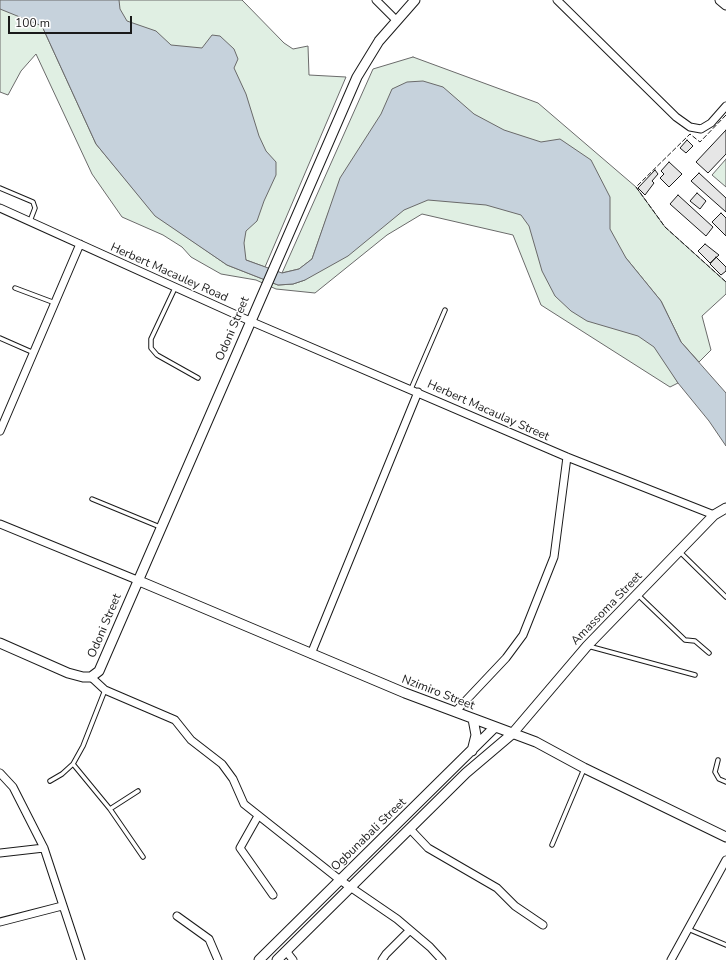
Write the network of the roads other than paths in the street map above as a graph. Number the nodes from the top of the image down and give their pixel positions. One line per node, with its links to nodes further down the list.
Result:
1 (376, 0): 6 (street)
2 (415, 0): 6 (street, Odoni Street)
3 (557, 0): 7 (street)
4 (720, 0): 5 (street)
5 (726, 5)
6 (396, 20): 16 (street, Odoni Street)
7 (726, 106)
8 (0, 188): 10 (lane)
9 (0, 208): 10 (street, Herbert Macauley Road)
10 (30, 221): 11 (street, Herbert Macauley Road)
11 (80, 244): 13 (street, Herbert Macauley Road); 14 (street)
12 (15, 288): 14 (lane)
13 (175, 288): 16 (street, Herbert Macauley Road); 19 (lane)
14 (55, 303): 18 (street)
15 (445, 310): 20 (lane)
16 (253, 322): 20 (street, Herbert Macaulay Street); 27 (street, Odoni Street)
17 (0, 338): 18 (lane)
18 (34, 353): 21 (street)
19 (198, 378)
20 (415, 391): 22 (street, Herbert Macaulay Street); 34 (street)
21 (0, 431)
22 (567, 457): 25 (street, Herbert Macaulay Street); 39 (street)
23 (92, 499): 27 (lane)
24 (725, 510): 25 (street, Amassoma Street)
25 (714, 515): 28 (street, Amassoma Street)
26 (0, 524): 29 (street)
27 (160, 527): 29 (street, Odoni Street)
28 (679, 551): 30 (street, Amassoma Street); 31 (lane)
29 (137, 580): 34 (street, Nzimiro Street); 37 (street, Odoni Street)
30 (637, 594): 33 (street, Amassoma Street); 35 (lane)
31 (726, 597)
32 (0, 643): 37 (street)
33 (588, 646): 36 (lane); 42 (street, Amassoma Street)
34 (311, 654): 39 (street, Nzimiro Street)
35 (709, 654)
36 (695, 675)
37 (91, 677): 38 (street)
38 (105, 690): 45 (lane); 52 (street)
39 (455, 712): 40 (street, Nzimiro Street)
40 (473, 719): 41 (street, Nzimiro Street); 43 (street)
41 (495, 727): 42 (street, Nzimiro Street); 43 (street, Ogbunabali Street)
42 (512, 734): 46 (street, Nzimiro Street); 53 (street, Ogbunabali Street)
43 (472, 752): 60 (street, Ogbunabali Street)
44 (718, 760): 49 (lane)
45 (73, 764): 48 (lane); 51 (lane)
46 (584, 768): 54 (street, Nzimiro Street); 55 (lane)
47 (0, 773): 56 (street)
48 (50, 781)
49 (726, 782)
50 (138, 791): 51 (lane)
51 (110, 809): 58 (lane)
52 (258, 816): 60 (street); 62 (street)
53 (410, 829): 61 (street, Ogbunabali Street); 66 (street)
54 (726, 837)
55 (552, 845)
56 (44, 848): 57 (street); 63 (street)
57 (0, 852)
58 (143, 857)
59 (726, 860): 67 (street)
60 (340, 880): 61 (street); 73 (street, Ogbunabali Street)
61 (351, 888): 68 (street); 70 (street, Ogbunabali Street)
62 (273, 896)
63 (62, 906): 65 (street); 71 (street)
64 (177, 916): 72 (street)
65 (0, 922)
66 (543, 925)
67 (687, 928): 69 (lane); 78 (street)
68 (410, 930): 76 (street); 77 (street)
69 (726, 945)
70 (286, 952): 74 (street, Ogbunabali Street); 75 (street)
71 (80, 960)
72 (218, 960)
73 (259, 960)
74 (277, 960)
75 (293, 960)
76 (382, 960)
77 (442, 960)
78 (671, 960)

